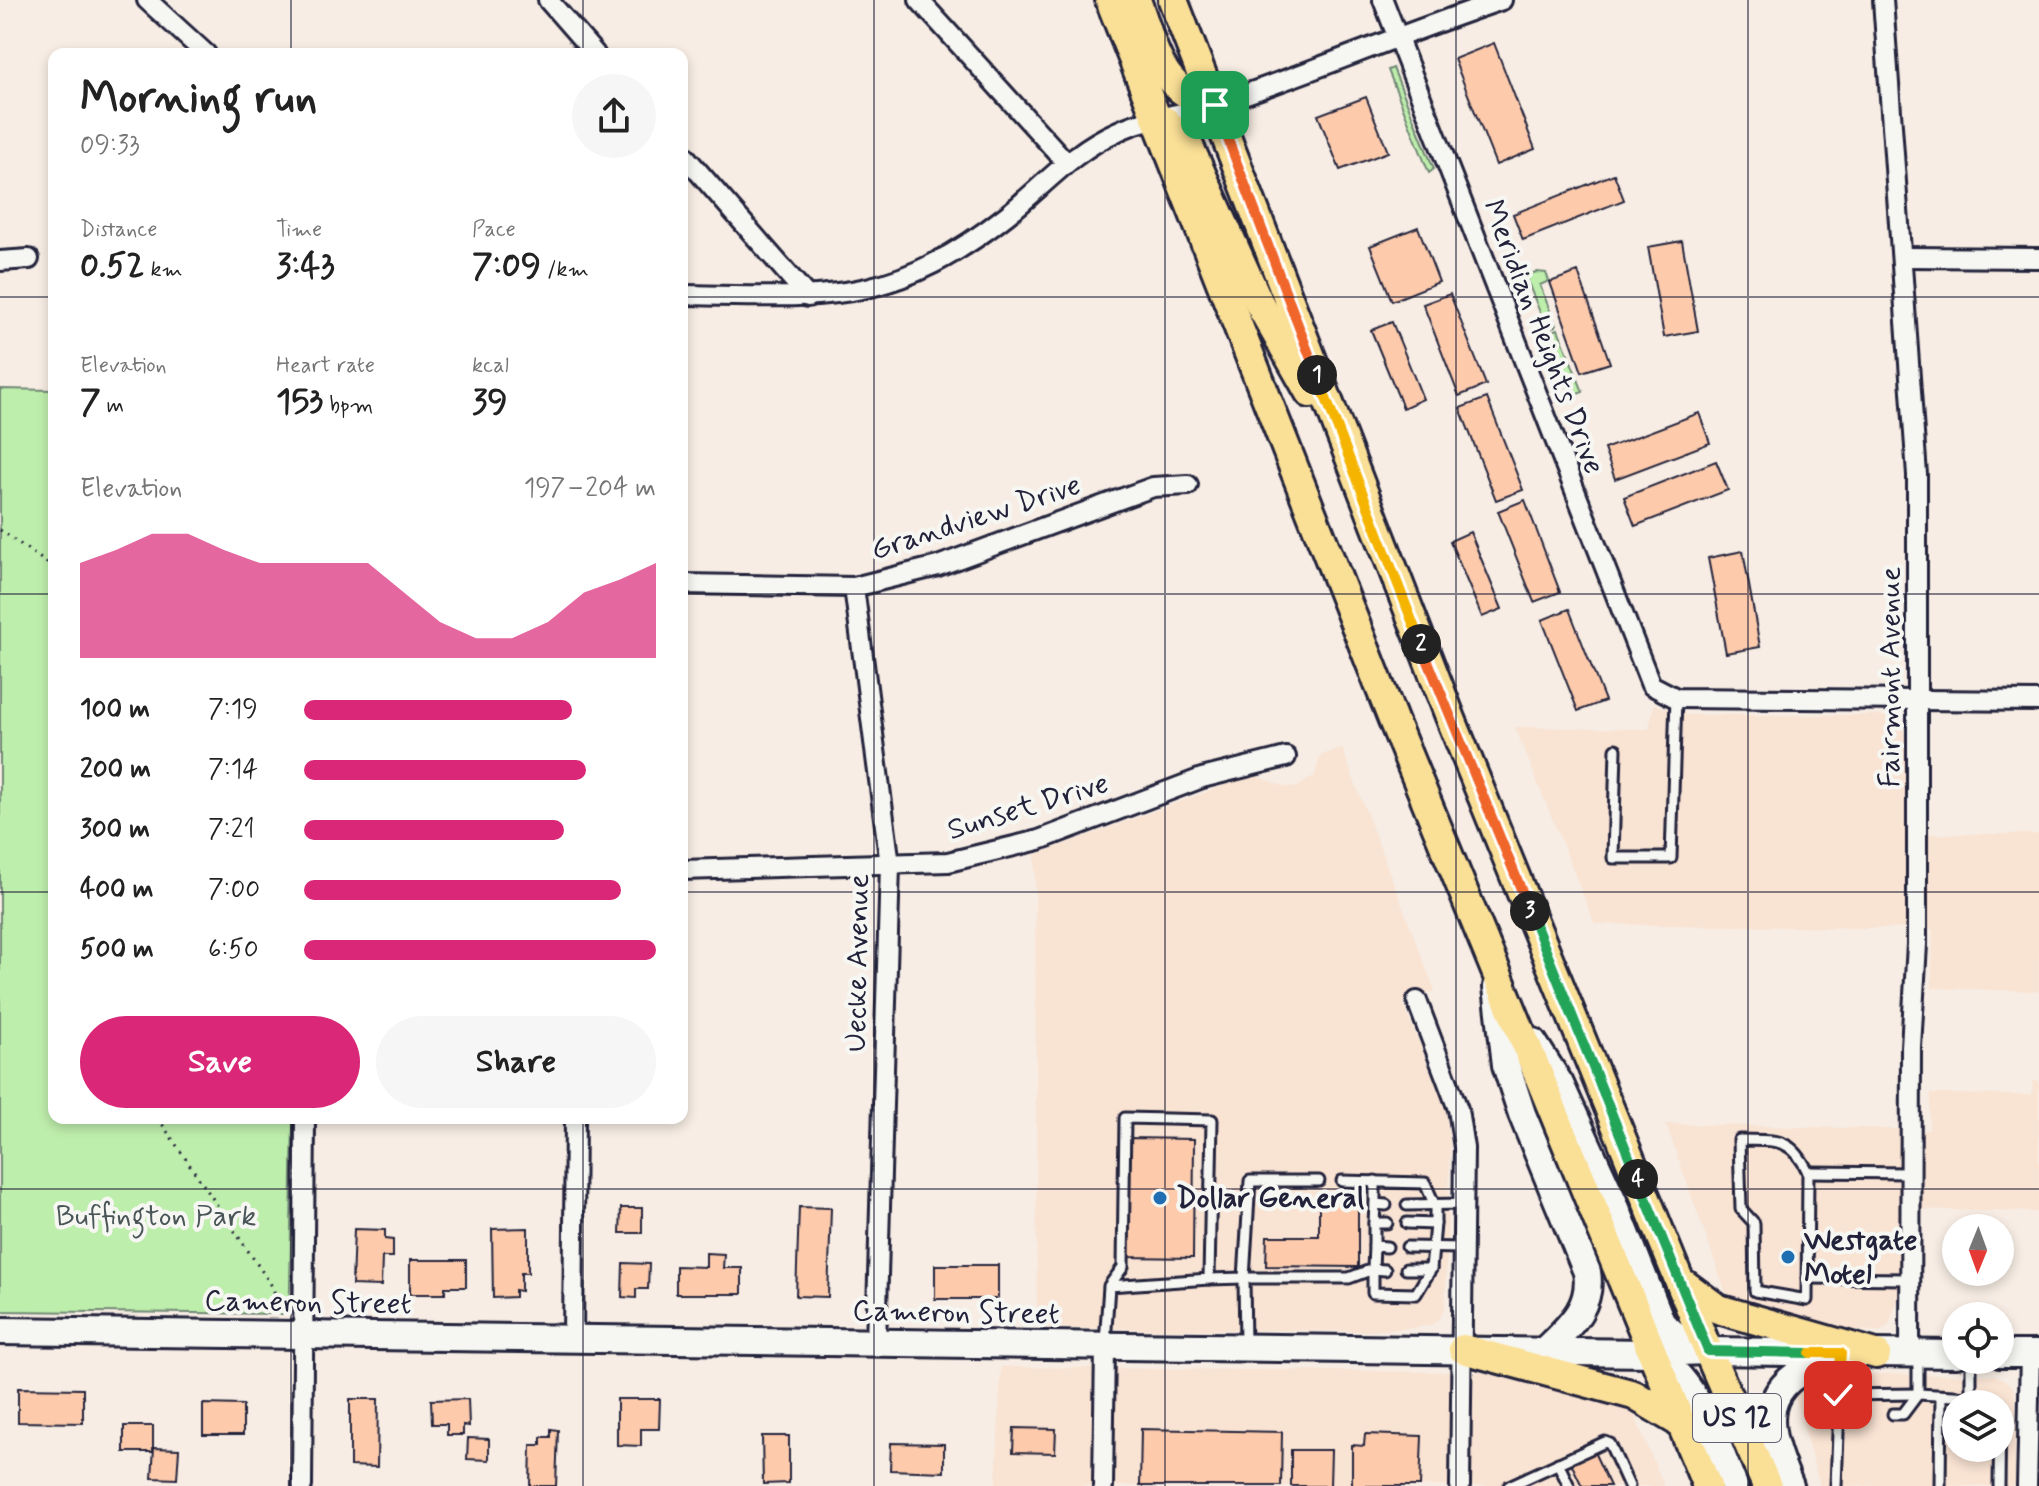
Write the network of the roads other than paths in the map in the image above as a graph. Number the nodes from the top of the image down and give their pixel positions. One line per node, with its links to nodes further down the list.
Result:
1 (147, 0): 11 (street)
2 (548, 0): 12 (street)
3 (919, 0): 16 (street)
4 (1110, 0): 14 (main road, US 12)
5 (1136, 0): 13 (main road)
6 (1173, 0): 13 (main road, US 12)
7 (1383, 0): 10 (street, Meridian Heights Drive)
8 (1502, 0): 10 (street)
9 (1883, 0): 17 (street, Fairmont Avenue)
10 (1396, 35): 13 (street); 27 (street, Meridian Heights Drive)
11 (199, 48)
12 (590, 48)
13 (1215, 105): 14 (street); 23 (main road, US 12)
14 (1157, 118): 16 (street); 23 (main road); 34 (main road, US 12)
15 (688, 160): 22 (street)
16 (1065, 161): 22 (street)
17 (1904, 257): 18 (street); 28 (street, Fairmont Avenue)
18 (2039, 258)
19 (29, 259): 20 (street)
20 (0, 261)
21 (688, 295): 22 (street)
22 (808, 297)
23 (1348, 455): 64 (main road, US 12)
24 (1188, 485): 26 (street, Grandview Drive)
25 (688, 584): 26 (street, Grandview Drive)
26 (854, 587): 32 (street, Uecke Avenue)
27 (1676, 698): 28 (street); 30 (lane)
28 (1918, 700): 29 (street); 40 (street, Fairmont Avenue)
29 (2039, 701)
30 (1616, 749)
31 (1286, 757): 32 (street, Sunset Drive)
32 (890, 865): 33 (street, Sunset Drive); 69 (street, Uecke Avenue)
33 (688, 870)
34 (1495, 972): 36 (main road, US 12); 73 (main road)
35 (1417, 1001): 44 (street)
36 (1509, 1005): 74 (main road); 75 (main road, US 12)
37 (305, 1124): 67 (street)
38 (575, 1124): 68 (street)
39 (1808, 1172): 40 (lane); 61 (lane); 61 (lane)
40 (1911, 1173): 63 (street, Fairmont Avenue)
41 (1319, 1181): 60 (lane)
42 (1342, 1181): 43 (lane)
43 (1375, 1181): 46 (lane); 47 (lane)
44 (1463, 1204): 46 (lane); 55 (street)
45 (1407, 1205): 46 (lane)
46 (1435, 1206): 50 (lane)
47 (1374, 1223): 48 (lane); 51 (lane)
48 (1387, 1223)
49 (1407, 1223): 50 (lane)
50 (1435, 1224): 54 (lane)
51 (1374, 1246): 52 (lane); 56 (lane)
52 (1387, 1247)
53 (1407, 1247): 54 (lane)
54 (1435, 1248): 55 (lane); 58 (lane)
55 (1462, 1248): 72 (street)
56 (1373, 1269): 58 (lane); 59 (lane); 60 (lane)
57 (1406, 1269): 58 (lane)
58 (1431, 1269)
59 (1385, 1270)
60 (1244, 1278): 62 (lane); 71 (lane)
61 (1807, 1278): 63 (lane)
62 (1209, 1279): 65 (lane); 65 (lane)
63 (1910, 1279): 80 (street, Fairmont Avenue)
64 (1679, 1280): 74 (main road, US 12); 77 (main road)
65 (1109, 1286): 70 (lane)
66 (0, 1331): 67 (main road, Cameron Street)
67 (303, 1334): 68 (main road, Cameron Street); 90 (street)
68 (573, 1339): 69 (main road, Cameron Street)
69 (876, 1344): 70 (main road, Cameron Street)
70 (1105, 1347): 71 (main road, Cameron Street); 91 (street)
71 (1245, 1348): 72 (main road, Cameron Street)
72 (1463, 1349): 73 (main road, Cameron Street); 87 (main road); 92 (street)
73 (1544, 1351): 75 (main road, Cameron Street)
74 (1708, 1351): 75 (main road, Cameron Street); 76 (main road, Cameron Street); 98 (main road, US 12)
75 (1650, 1353): 87 (main road, US 12); 97 (main road)
76 (1841, 1353): 77 (main road, Cameron Street); 82 (lane); 99 (main road)
77 (1876, 1354): 80 (main road, Cameron Street)
78 (1942, 1354): 80 (main road, Cameron Street)
79 (2034, 1354): 103 (street)
80 (1914, 1355): 81 (lane)
81 (1918, 1394): 82 (lane); 83 (lane); 86 (lane)
82 (1838, 1395): 84 (lane)
83 (1941, 1396): 101 (lane)
84 (1838, 1414): 85 (lane); 100 (lane)
85 (1850, 1414)
86 (1893, 1414)
87 (1679, 1422): 96 (main road, US 12)
88 (1999, 1462): 102 (lane)
89 (1558, 1463): 93 (lane); 94 (lane); 95 (lane)
90 (302, 1486)
91 (1103, 1486)
92 (1460, 1486)
93 (1509, 1486)
94 (1569, 1486)
95 (1629, 1486)
96 (1707, 1486)
97 (1734, 1486)
98 (1767, 1486)
99 (1790, 1486)
100 (1836, 1486)
101 (1940, 1486)
102 (1999, 1486)
103 (2027, 1486)

